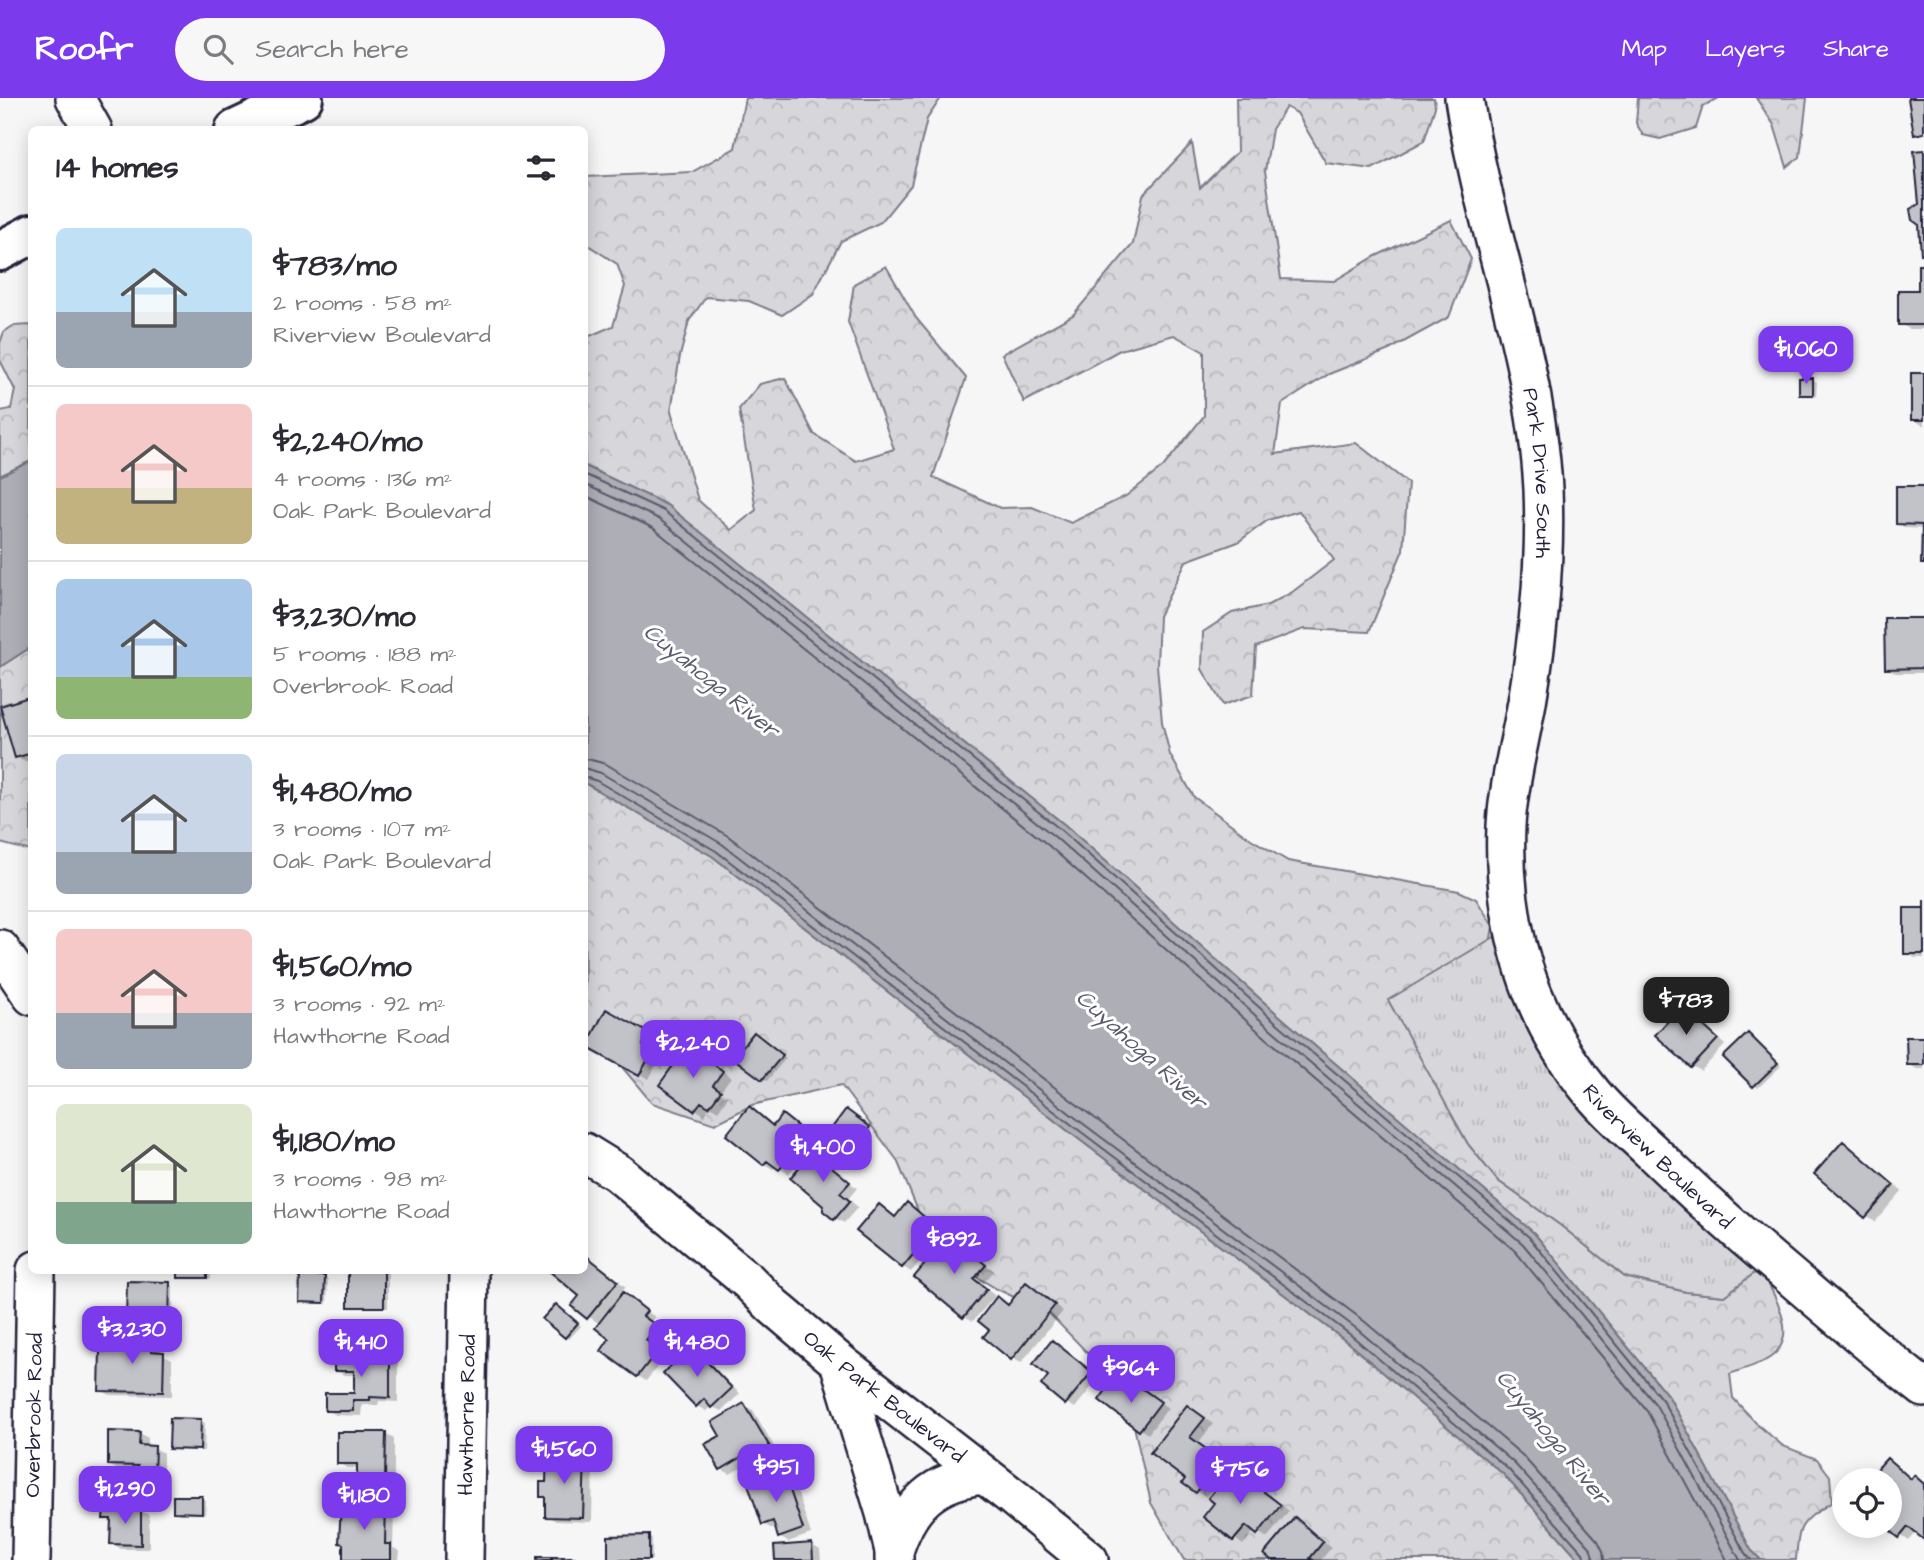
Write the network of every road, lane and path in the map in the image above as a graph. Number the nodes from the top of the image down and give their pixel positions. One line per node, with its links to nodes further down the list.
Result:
1 (75, 98): 4 (street)
2 (303, 98): 5 (main road)
3 (1464, 98): 8 (street, Park Drive South)
4 (91, 126)
5 (244, 126)
6 (28, 236): 7 (main road)
7 (0, 251)
8 (1506, 852): 15 (street, Riverview Boulevard)
9 (0, 950): 10 (street)
10 (28, 990)
11 (588, 1154): 14 (street, Oak Park Boulevard)
12 (36, 1274): 18 (street, Overbrook Road)
13 (469, 1274): 19 (street, Hawthorne Road)
14 (839, 1362): 16 (street, Oak Park Boulevard); 17 (street)
15 (1924, 1388)
16 (983, 1475): 17 (street); 20 (street, Oak Park Boulevard)
17 (894, 1555)
18 (31, 1560)
19 (464, 1560)
20 (1089, 1560)

